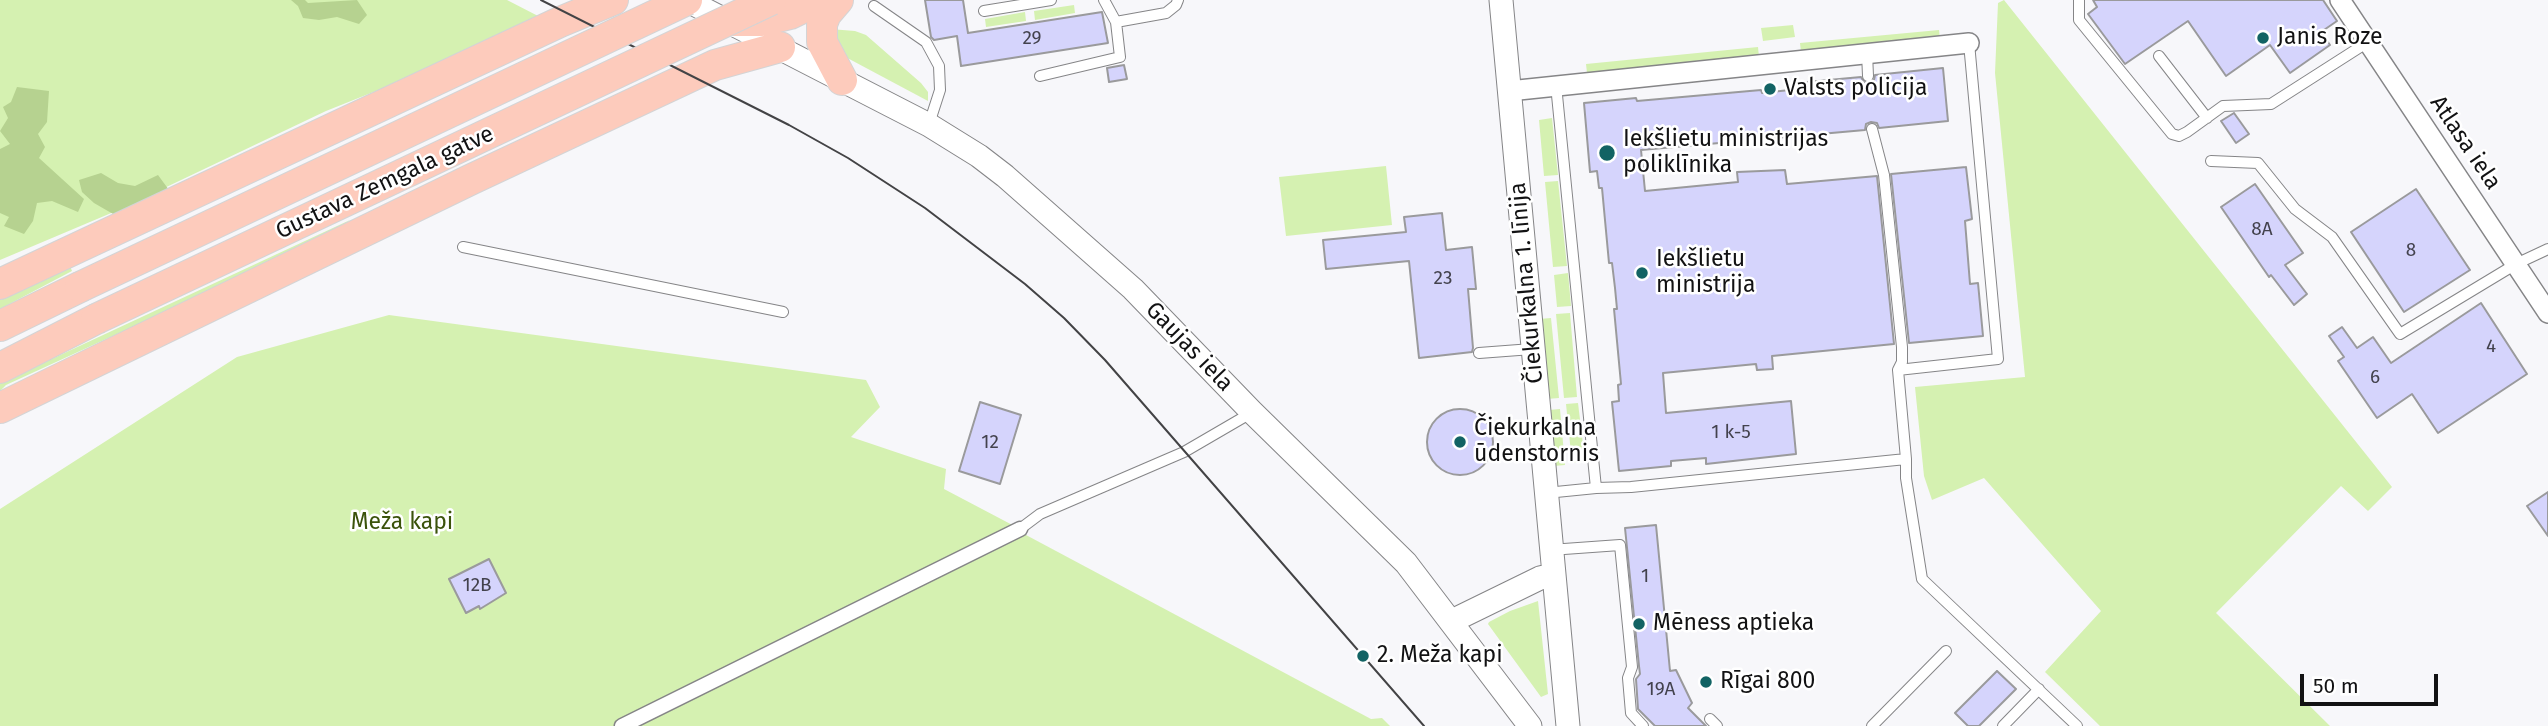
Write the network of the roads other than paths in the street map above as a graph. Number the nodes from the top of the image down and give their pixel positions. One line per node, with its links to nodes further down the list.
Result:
1 (613, 0): 13 (main road)
2 (686, 0): 14 (street, Gaujas iela); 40 (main road, Gustava Zemgala gatve, bridge)
3 (771, 0): 43 (main road, Gustava Zemgala gatve, bridge)
4 (819, 0): 14 (main road)
5 (838, 0): 25 (main road)
6 (1051, 0): 15 (lane)
7 (1104, 0): 16 (lane)
8 (1178, 0): 16 (lane)
9 (1501, 0): 28 (street, Čiekurkalna 1. līnija)
10 (2079, 0): 29 (lane)
11 (2340, 0): 17 (street, Atlasa iela)
12 (874, 6): 30 (lane)
13 (567, 11): 26 (main road)
14 (729, 11): 19 (street, Gaujas iela); 22 (main road)
15 (984, 11)
16 (1116, 22): 23 (lane)
17 (2368, 42): 29 (lane); 36 (street, Atlasa iela)
18 (1969, 43): 20 (street); 44 (lane)
19 (780, 47): 22 (main road); 25 (street, Gaujas iela)
20 (1867, 54): 24 (lane); 27 (street)
21 (2159, 57): 29 (lane)
22 (715, 65): 33 (main road)
23 (1040, 76)
24 (1868, 76)
25 (842, 80): 30 (street, Gaujas iela)
26 (434, 81): 33 (main road); 37 (main road)
27 (1556, 85): 28 (street); 48 (lane)
28 (1509, 91): 41 (street, Čiekurkalna 1. līnija)
29 (2207, 118)
30 (929, 125): 46 (street, Gaujas iela)
31 (1872, 129): 44 (lane)
32 (2211, 161): 36 (lane)
33 (472, 178): 45 (main road)
34 (463, 247): 38 (lane)
35 (2548, 248): 36 (lane)
36 (2516, 264): 39 (street, Atlasa iela)
37 (0, 284)
38 (783, 312)
39 (2548, 313)
40 (0, 326)
41 (1533, 349): 42 (lane); 49 (street, Čiekurkalna 1. līnija)
42 (1479, 353)
43 (0, 368)
44 (1898, 370): 47 (lane)
45 (0, 408)
46 (1252, 412): 50 (lane); 53 (street, Gaujas iela)
47 (1906, 459): 48 (lane); 55 (lane)
48 (1596, 488): 49 (lane)
49 (1546, 493): 51 (street, Čiekurkalna 1. līnija)
50 (1020, 529): 56 (street)
51 (1550, 550): 52 (street, Čiekurkalna 1. līnija); 59 (lane)
52 (1553, 575): 53 (street); 58 (street, Čiekurkalna 1. līnija)
53 (1452, 621): 57 (street, Gaujas iela)
54 (1946, 650): 60 (lane)
55 (2039, 689): 61 (lane); 62 (lane)
56 (622, 726)
57 (1530, 726)
58 (1568, 726)
59 (1643, 726)
60 (1872, 726)
61 (2003, 726)
62 (2077, 726)

